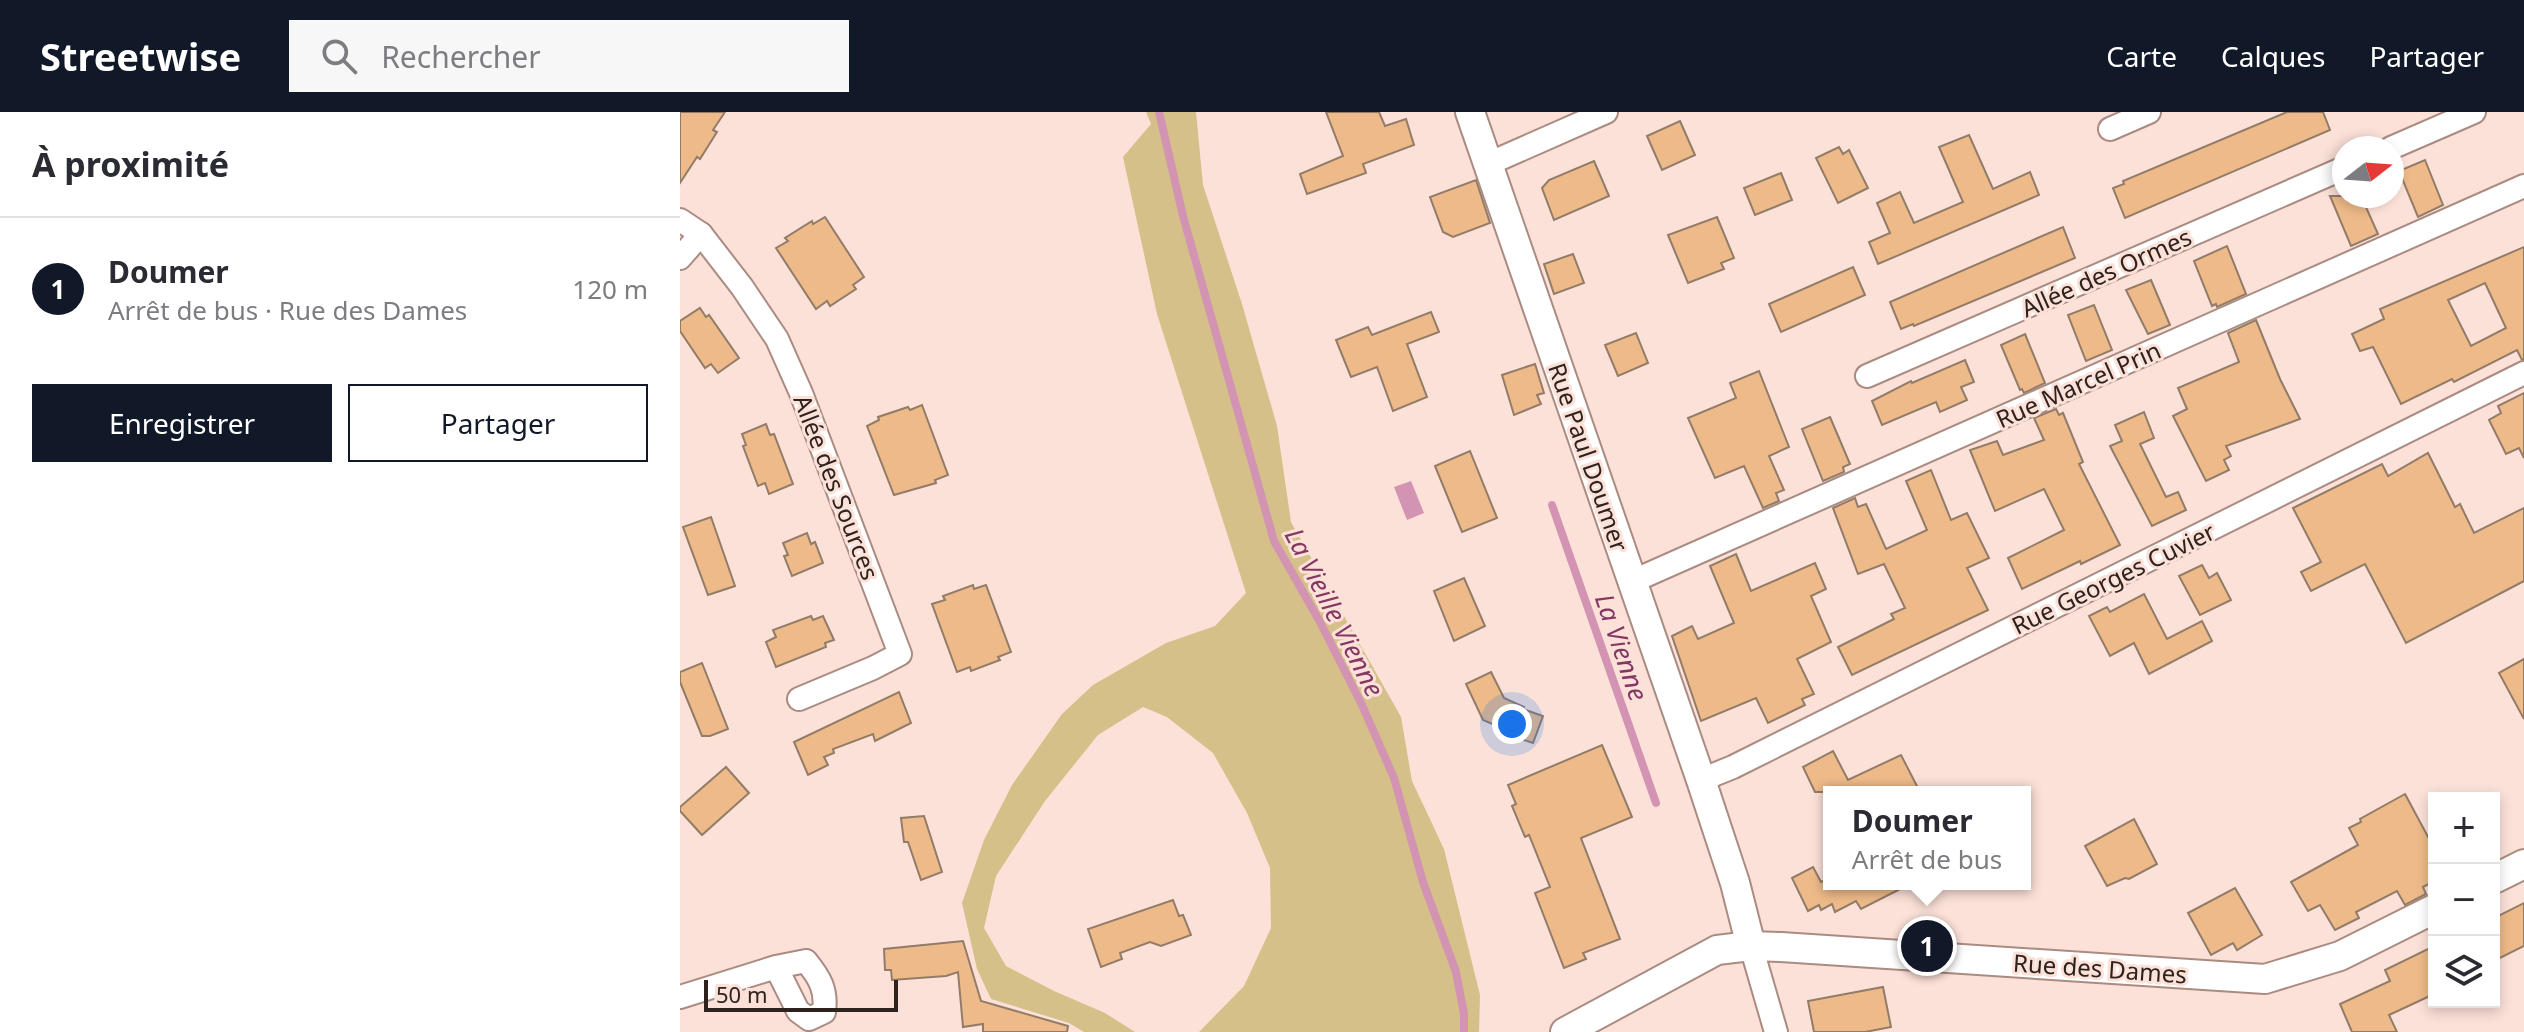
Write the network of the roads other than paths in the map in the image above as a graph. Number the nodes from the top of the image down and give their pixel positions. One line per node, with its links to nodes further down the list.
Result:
1 (1470, 112): 7 (street, Rue Paul Doumer)
2 (1606, 112): 7 (street)
3 (2149, 112): 5 (street)
4 (2474, 112): 6 (street)
5 (2110, 129)
6 (2404, 142)
7 (1488, 164): 15 (street, Rue Paul Doumer)
8 (2332, 173): 14 (street, Allée des Ormes)
9 (2524, 186): 15 (street, Rue Marcel Prin)
10 (680, 220): 11 (street, Allée des Sources)
11 (701, 234): 12 (street); 16 (street, Allée des Sources)
12 (680, 258)
13 (2524, 373): 17 (street, Rue Georges Cuvier)
14 (1867, 376)
15 (1631, 582): 17 (street, Rue Paul Doumer)
16 (799, 699)
17 (1701, 780): 21 (street, Rue Paul Doumer)
18 (2524, 864): 19 (street)
19 (2500, 876)
20 (2428, 912): 21 (street, Rue des Dames)
21 (1751, 946): 24 (street, Rue des Dames); 25 (street, Rue Paul Doumer)
22 (776, 967): 23 (street)
23 (680, 997)
24 (1565, 1032)
25 (1776, 1032)

